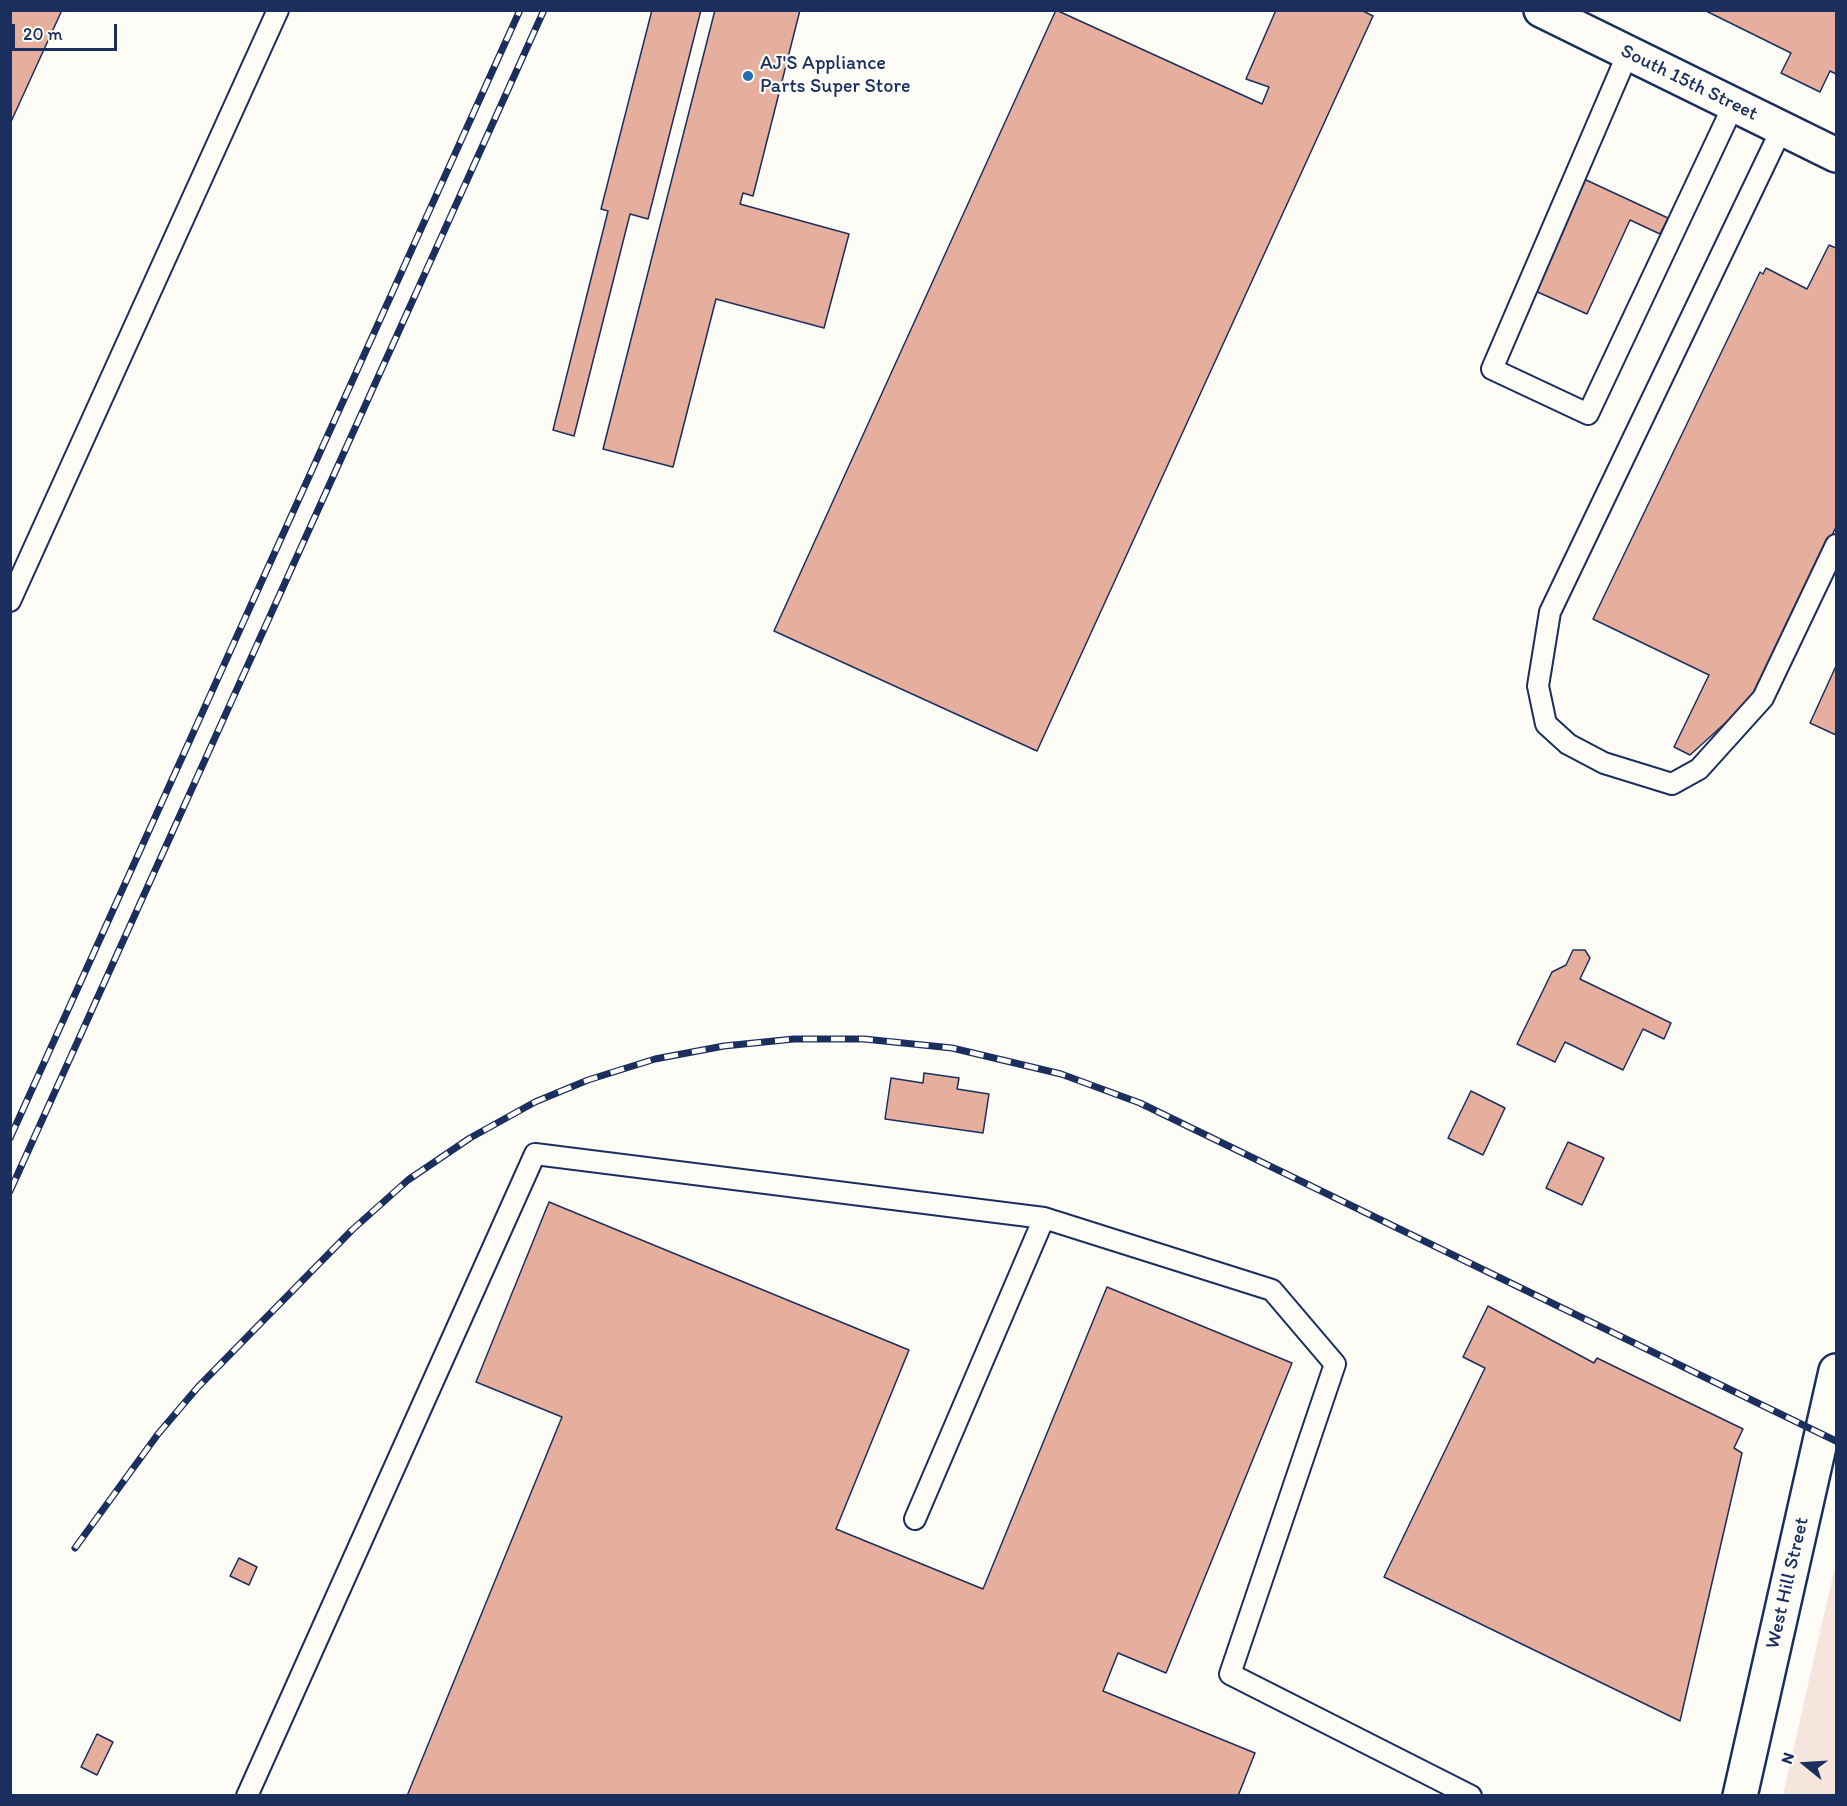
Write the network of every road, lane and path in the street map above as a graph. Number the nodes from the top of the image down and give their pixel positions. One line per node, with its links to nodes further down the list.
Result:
1 (278, 10): 8 (lane)
2 (1541, 10): 3 (street, South 15th Street)
3 (1628, 53): 4 (street, South 15th Street); 4 (lane)
4 (1734, 104): 5 (street, South 15th Street)
5 (1782, 128): 6 (street, South 15th Street); 7 (lane)
6 (1836, 155)
7 (1836, 545)
8 (10, 601)
9 (1044, 1218): 11 (lane); 12 (lane); 13 (lane)
10 (1836, 1371): 14 (street, West Hill Street)
11 (915, 1519)
12 (246, 1796)
13 (1471, 1796)
14 (1740, 1796)

